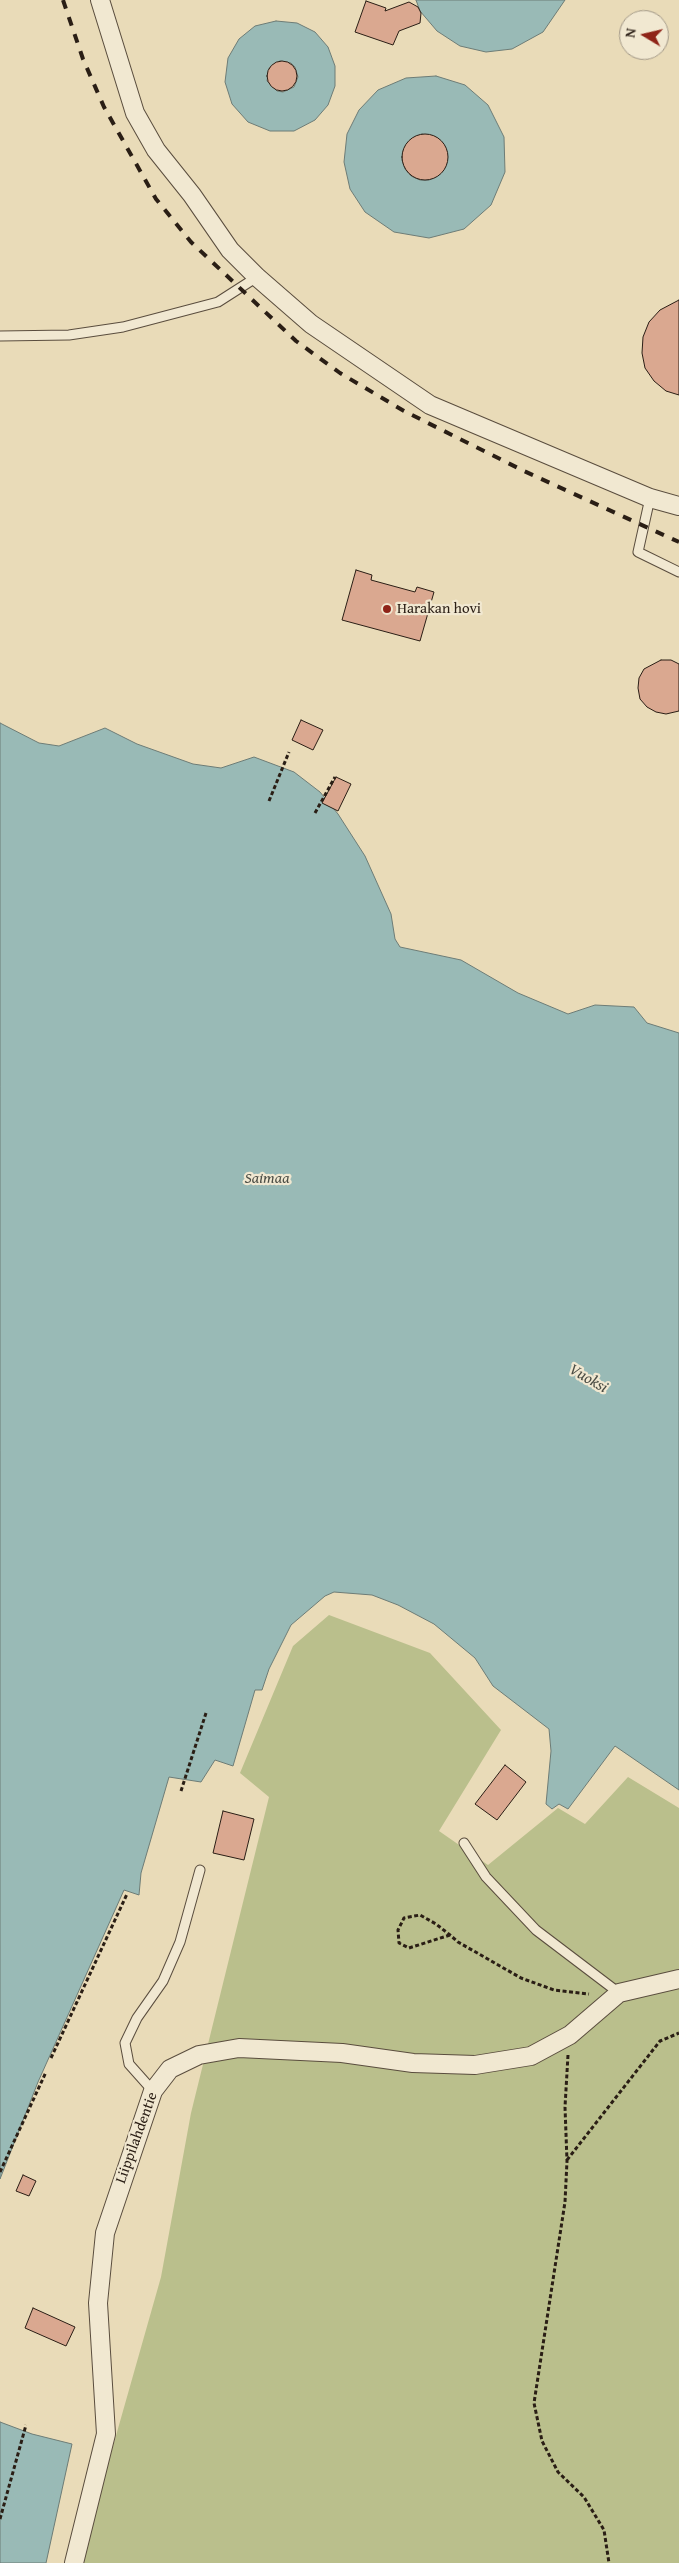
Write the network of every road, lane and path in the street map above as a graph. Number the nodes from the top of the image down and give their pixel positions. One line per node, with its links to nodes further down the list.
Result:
1 (100, 0): 2 (street)
2 (257, 277): 3 (lane); 4 (street)
3 (0, 336)
4 (650, 498): 5 (street); 6 (lane)
5 (679, 506)
6 (679, 572)
7 (288, 752): 9 (path)
8 (335, 777): 10 (path)
9 (269, 802)
10 (315, 813)
11 (206, 1713): 12 (path)
12 (181, 1791)
13 (464, 1843): 18 (lane)
14 (200, 1870): 23 (lane)
15 (127, 1894): 21 (path)
16 (450, 1935): 16 (path); 18 (path)
17 (679, 1979): 18 (street, Liippilahdentie)
18 (619, 1993): 20 (street, Liippilahdentie)
19 (679, 2033): 24 (path)
20 (570, 2035): 23 (street, Liippilahdentie); 24 (path)
21 (51, 2058)
22 (46, 2072): 25 (path)
23 (153, 2091): 28 (street, Liippilahdentie)
24 (567, 2161): 29 (path)
25 (0, 2172)
26 (26, 2425): 27 (path)
27 (0, 2519)
28 (74, 2563)
29 (609, 2563)

